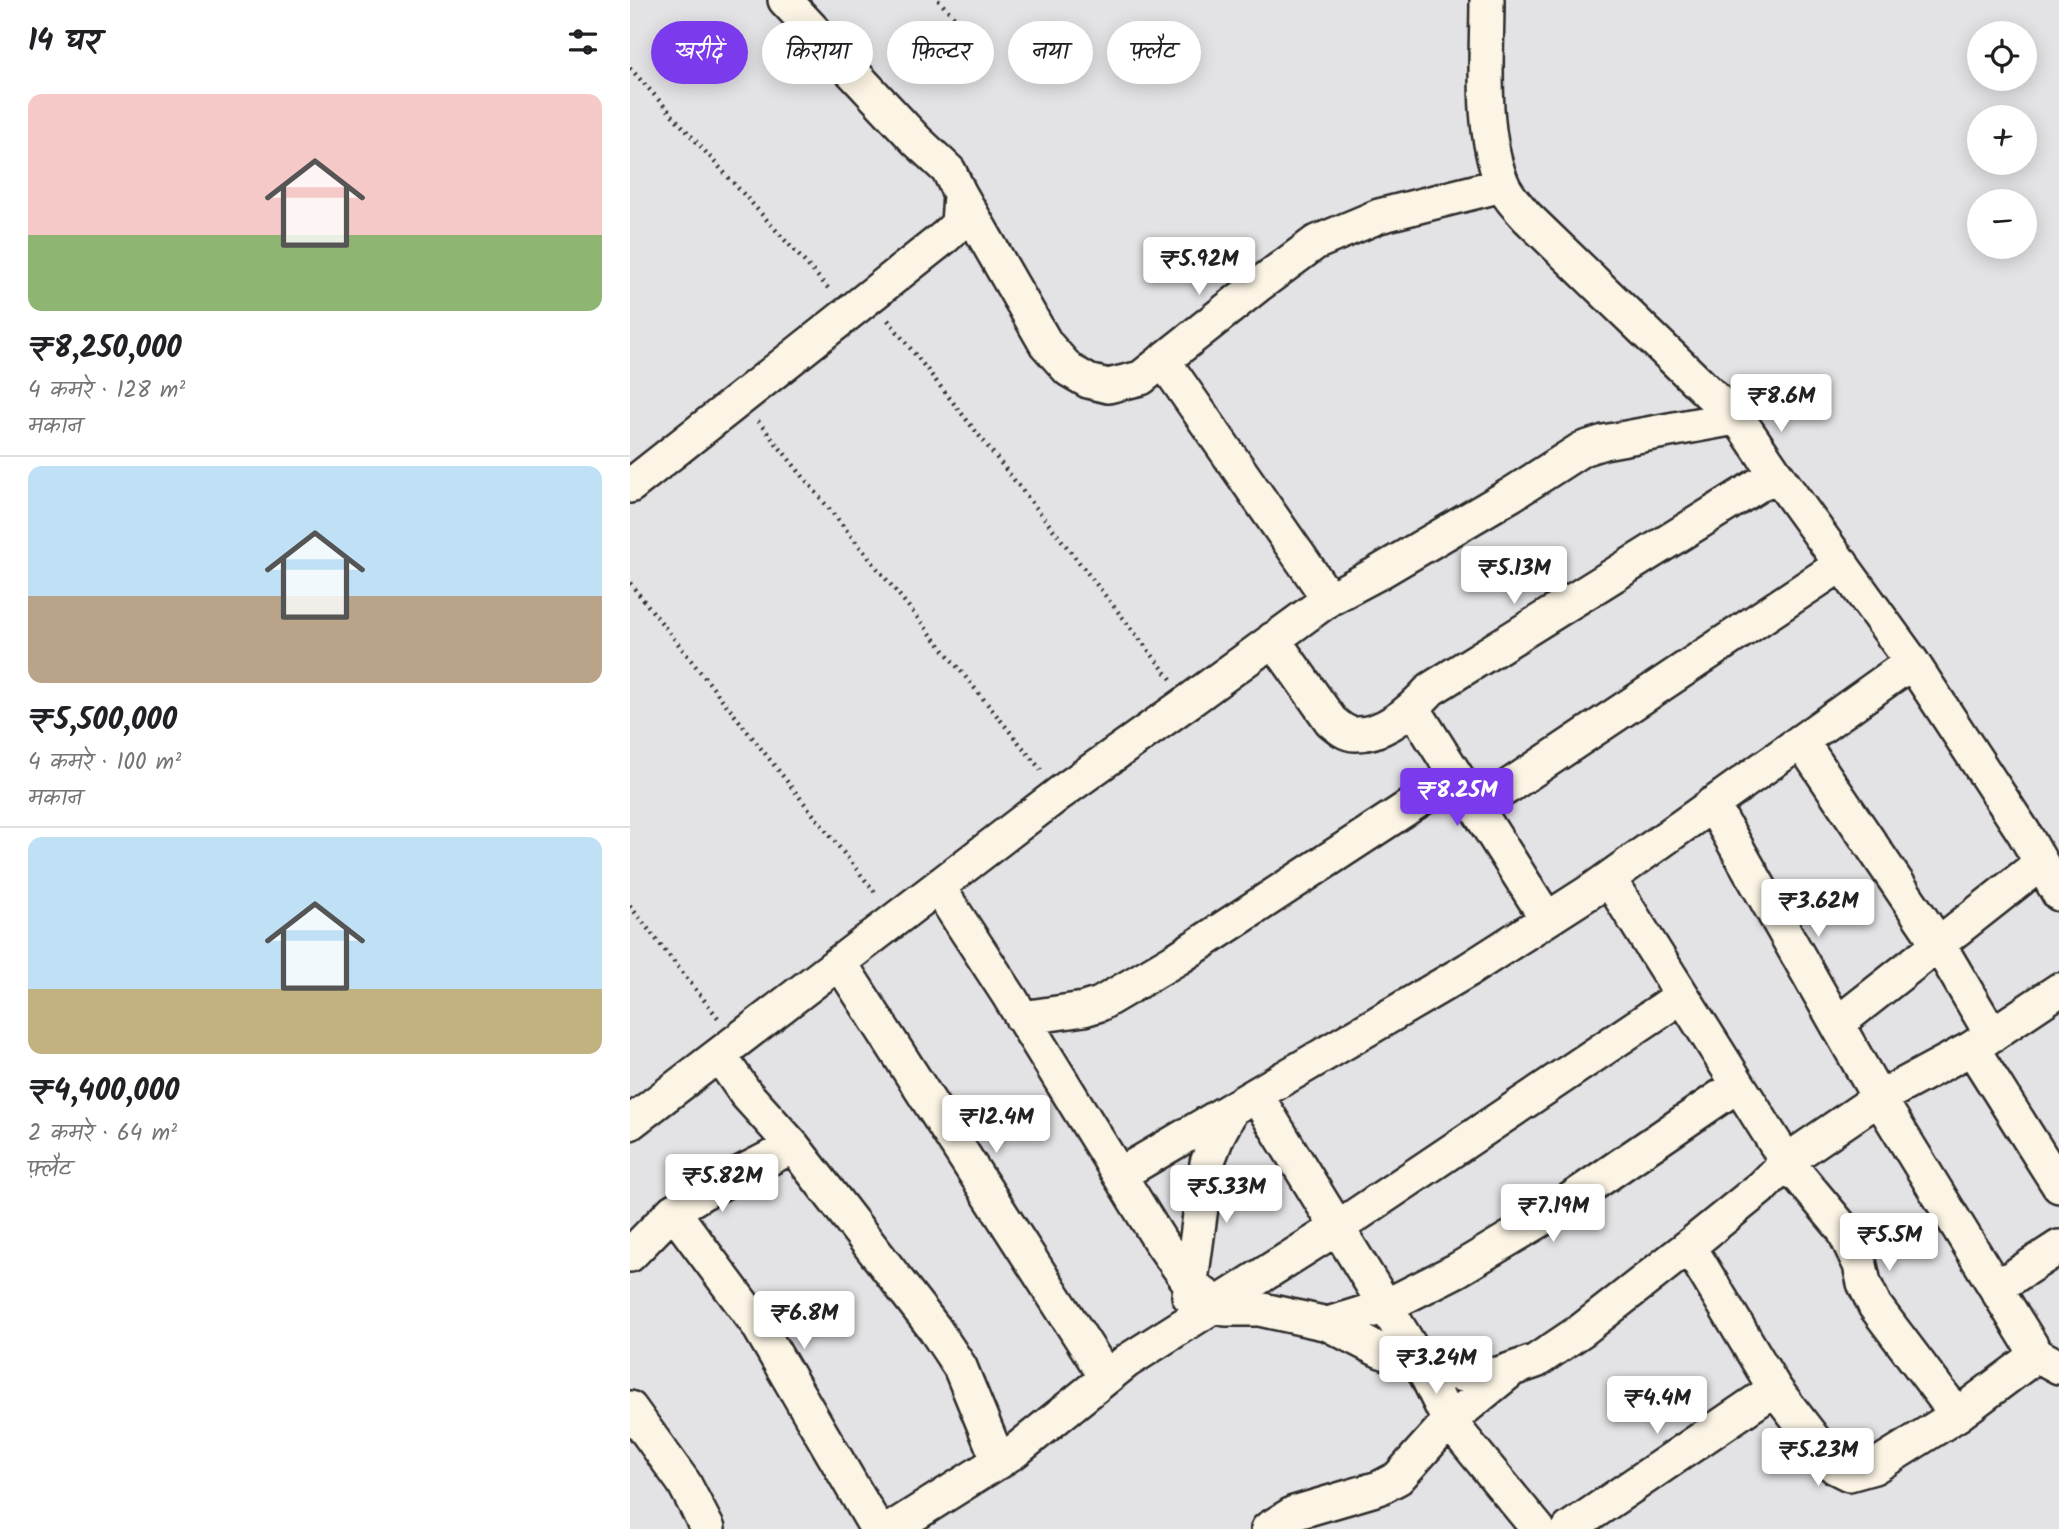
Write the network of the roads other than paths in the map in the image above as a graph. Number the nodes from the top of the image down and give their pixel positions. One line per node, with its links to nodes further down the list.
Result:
1 (785, 0): 4 (street)
2 (1487, 0): 3 (street)
3 (1502, 185): 5 (street); 6 (street)
4 (960, 194): 5 (street); 8 (street)
5 (1163, 360): 10 (street)
6 (1735, 418): 7 (street); 10 (street)
7 (1776, 474): 9 (street); 13 (street)
8 (630, 486)
9 (1842, 564): 12 (street); 17 (street)
10 (1329, 598): 11 (street)
11 (1273, 639): 13 (street); 20 (street)
12 (1912, 662): 14 (street); 18 (street)
13 (1413, 708): 15 (street)
14 (1801, 741): 16 (street); 23 (street)
15 (1456, 776): 17 (street); 27 (street)
16 (1712, 804): 19 (street); 28 (street)
17 (1476, 806): 22 (street)
18 (2041, 863): 21 (street); 23 (street)
19 (1608, 879): 22 (street); 26 (street)
20 (938, 887): 24 (street); 27 (street)
21 (2059, 894)
22 (1547, 919): 33 (street)
23 (1939, 945): 28 (street); 29 (street)
24 (840, 962): 30 (street); 51 (street)
25 (2059, 990): 29 (street)
26 (1682, 996): 31 (street); 40 (street)
27 (1022, 1018): 37 (street)
28 (1836, 1024): 32 (street)
29 (1982, 1042): 32 (street); 38 (street)
30 (728, 1048): 34 (street); 35 (street)
31 (1738, 1085): 36 (street); 46 (street)
32 (1879, 1098): 36 (street); 44 (street)
33 (1244, 1102): 37 (street); 40 (street); 45 (street)
34 (630, 1123)
35 (793, 1146): 39 (street); 56 (street)
36 (1787, 1162): 41 (street); 54 (street)
37 (1119, 1175): 45 (street)
38 (2059, 1186)
39 (673, 1211): 43 (street); 59 (street)
40 (1337, 1228): 45 (street); 46 (street)
41 (1689, 1246): 50 (street); 52 (street)
42 (2059, 1247): 44 (street)
43 (632, 1248)
44 (1996, 1288): 48 (street)
45 (1204, 1294): 47 (street); 51 (street)
46 (1386, 1306): 47 (street); 49 (street)
47 (1328, 1324): 49 (street)
48 (2048, 1361): 54 (street)
49 (1421, 1364): 50 (street); 55 (street)
50 (1514, 1368): 55 (street)
51 (1107, 1377): 56 (street)
52 (1775, 1388): 54 (street); 62 (street)
53 (630, 1408): 58 (street)
54 (1956, 1415)
55 (1449, 1421): 57 (street); 61 (street)
56 (999, 1462): 60 (street)
57 (1289, 1524)
58 (708, 1529)
59 (877, 1529)
60 (891, 1529)
61 (1538, 1529)
62 (1569, 1529)

